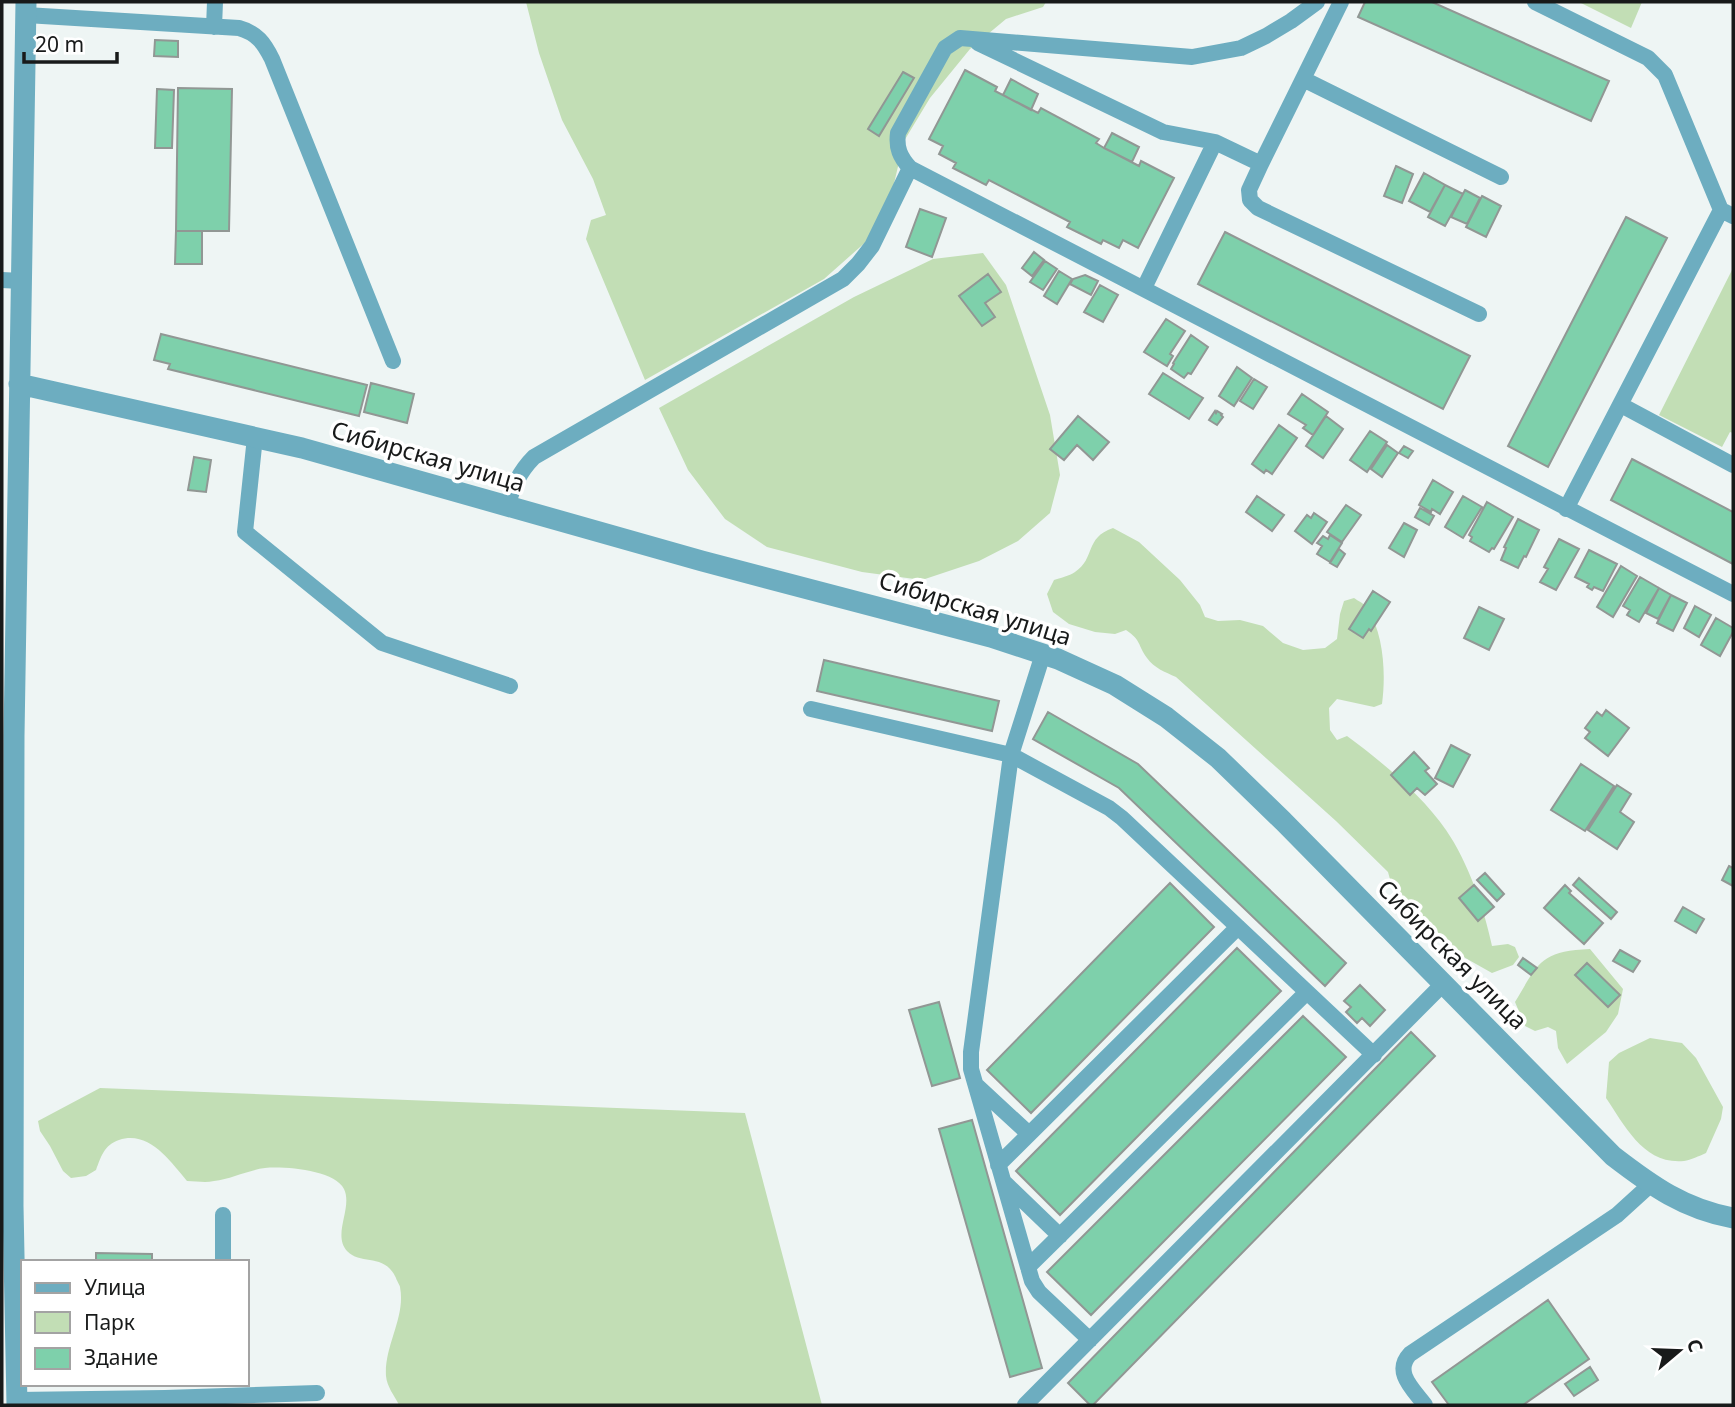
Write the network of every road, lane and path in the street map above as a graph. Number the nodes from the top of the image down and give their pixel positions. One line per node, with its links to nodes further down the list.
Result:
1 (215, 2): 6 (lane)
2 (1317, 2): 7 (lane)
3 (1341, 2): 8 (lane)
4 (1535, 2): 13 (lane)
5 (26, 9): 6 (lane); 14 (street)
6 (214, 27): 17 (lane)
7 (969, 39): 9 (lane); 11 (lane)
8 (1303, 79): 10 (lane); 12 (lane)
9 (1215, 142): 10 (lane); 15 (lane)
10 (1261, 164): 16 (lane)
11 (910, 168): 15 (lane); 22 (lane)
12 (1501, 177)
13 (1727, 213): 19 (lane)
14 (11, 280): 18 (street)
15 (1144, 288): 23 (lane)
16 (1479, 314)
17 (393, 361)
18 (19, 384): 20 (street, Сибирская улица); 28 (street)
19 (1621, 405): 21 (lane); 23 (lane)
20 (255, 437): 22 (street, Сибирская улица); 26 (lane)
21 (1733, 465)
22 (507, 506): 25 (street, Сибирская улица)
23 (1566, 509): 24 (lane)
24 (1733, 594)
25 (1044, 654): 29 (lane); 32 (street, Сибирская улица)
26 (510, 686)
27 (811, 709): 29 (lane)
28 (8, 736): 30 (street)
29 (1010, 755): 31 (lane); 35 (lane)
30 (8, 840): 39 (street)
31 (1238, 927): 33 (lane); 36 (lane)
32 (1443, 984): 34 (lane); 38 (street, Сибирская улица)
33 (1307, 992): 34 (lane); 42 (lane)
34 (1374, 1055): 45 (lane)
35 (975, 1084): 36 (lane); 37 (lane)
36 (1029, 1134): 37 (lane)
37 (1000, 1173): 42 (lane); 44 (lane)
38 (1650, 1185): 41 (street, Сибирская улица); 50 (lane)
39 (7, 1207): 48 (street)
40 (223, 1215): 43 (lane)
41 (1733, 1218)
42 (1060, 1236): 44 (lane)
43 (223, 1260)
44 (1028, 1267): 45 (lane)
45 (1090, 1340): 49 (lane)
46 (221, 1390): 47 (lane); 48 (lane)
47 (317, 1393)
48 (17, 1402)
49 (1025, 1405)
50 (1425, 1405)

